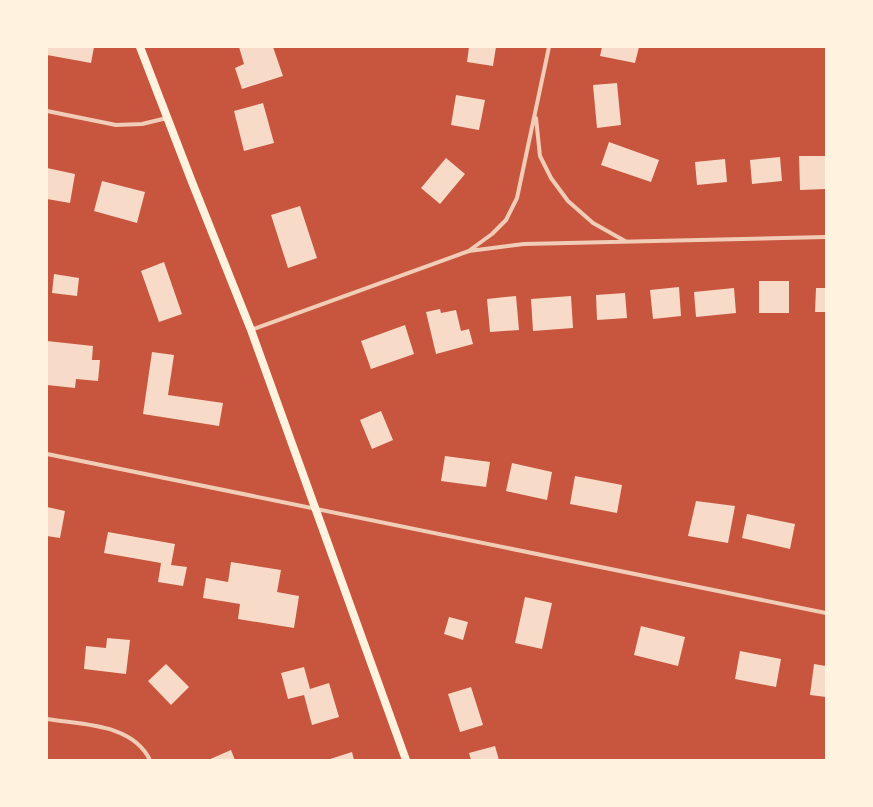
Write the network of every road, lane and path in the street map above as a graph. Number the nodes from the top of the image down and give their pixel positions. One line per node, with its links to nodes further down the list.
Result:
1 (140, 47): 5 (main road)
2 (549, 47): 4 (street)
3 (47, 111): 5 (street)
4 (535, 114): 7 (street); 8 (street)
5 (167, 118): 9 (main road)
6 (826, 237): 7 (street)
7 (625, 242): 8 (street)
8 (469, 251): 9 (street)
9 (251, 330): 11 (main road)
10 (47, 454): 11 (street)
11 (316, 510): 12 (street); 15 (main road)
12 (826, 613)
13 (47, 719): 14 (street)
14 (150, 760)
15 (406, 760)

